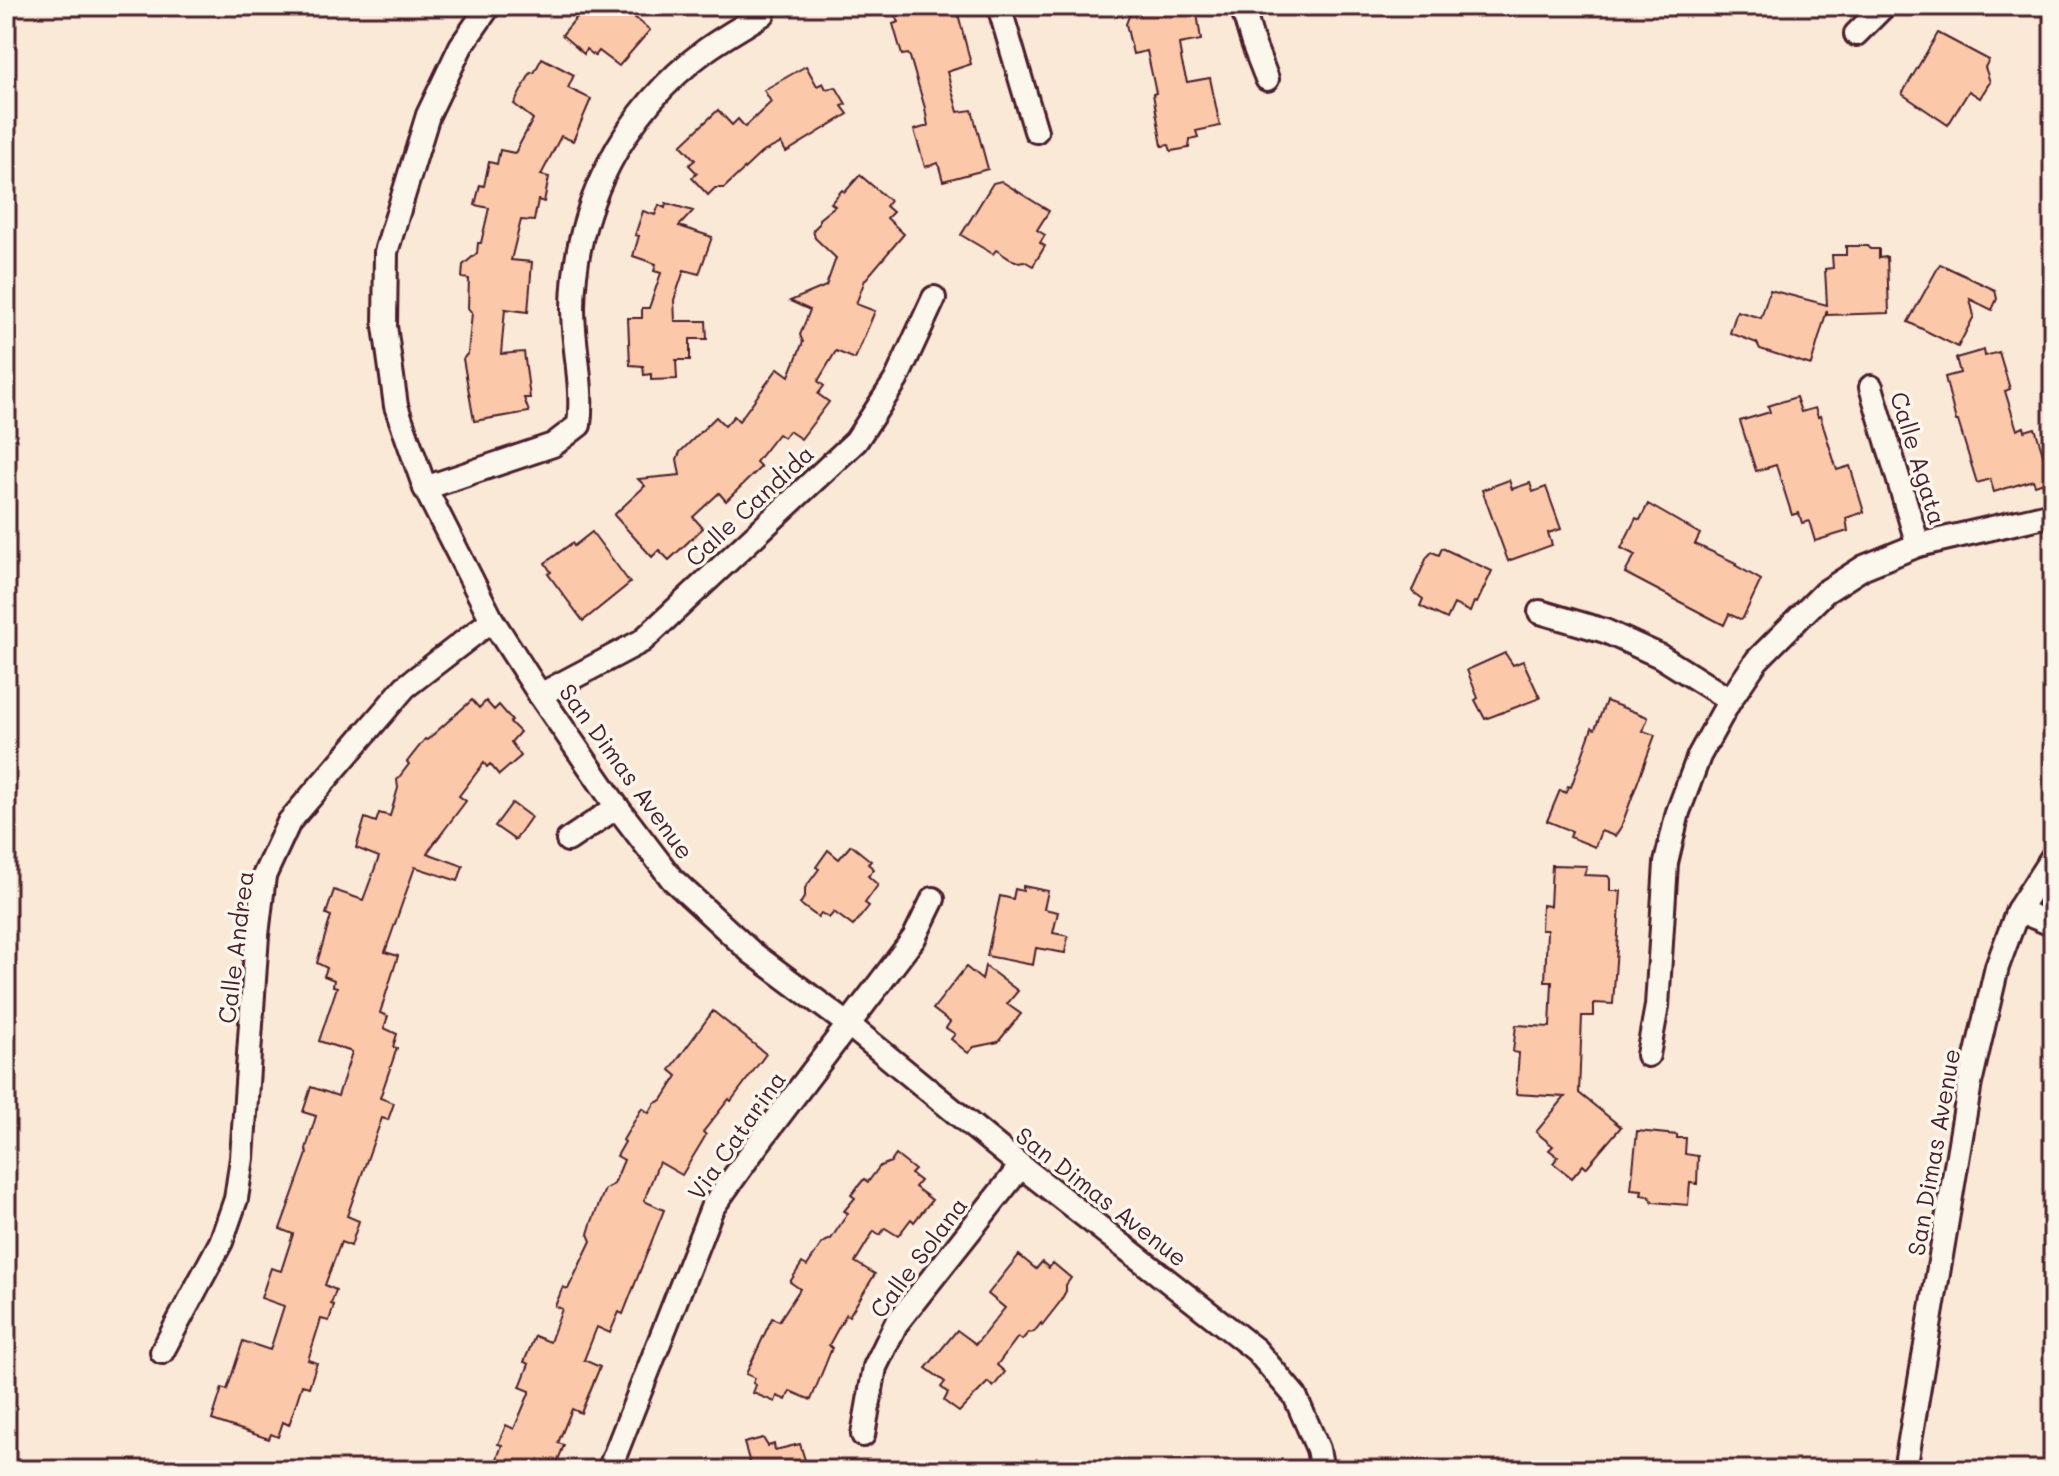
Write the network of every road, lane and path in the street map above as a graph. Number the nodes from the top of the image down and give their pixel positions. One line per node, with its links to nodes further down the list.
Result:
1 (489, 6): 11 (street, San Dimas Avenue)
2 (999, 6): 8 (street)
3 (1242, 6): 7 (street)
4 (1884, 6): 6 (street)
5 (763, 14): 11 (street)
6 (1856, 34)
7 (1267, 79)
8 (1036, 131)
9 (934, 298): 16 (street, Calle Candida)
10 (1871, 387): 13 (street, Calle Agata)
11 (425, 488): 15 (street, San Dimas Avenue)
12 (2053, 514): 13 (street)
13 (1918, 545): 17 (street)
14 (1540, 612): 17 (street)
15 (492, 620): 16 (street, San Dimas Avenue); 27 (street, Calle Andrea)
16 (540, 695): 18 (street, San Dimas Avenue)
17 (1730, 700): 25 (street)
18 (617, 807): 19 (street); 24 (street, San Dimas Avenue)
19 (568, 840)
20 (2053, 856): 22 (street, San Dimas Avenue)
21 (933, 899): 24 (street, Via Catarina)
22 (2018, 910): 23 (street); 31 (street, San Dimas Avenue)
23 (2053, 925)
24 (849, 1025): 26 (street, San Dimas Avenue); 29 (street, Via Catarina)
25 (1648, 1055)
26 (1021, 1166): 28 (street, Calle Solana); 30 (street, San Dimas Avenue)
27 (162, 1352)
28 (863, 1435)
29 (609, 1470)
30 (1322, 1470)
31 (1905, 1470)

